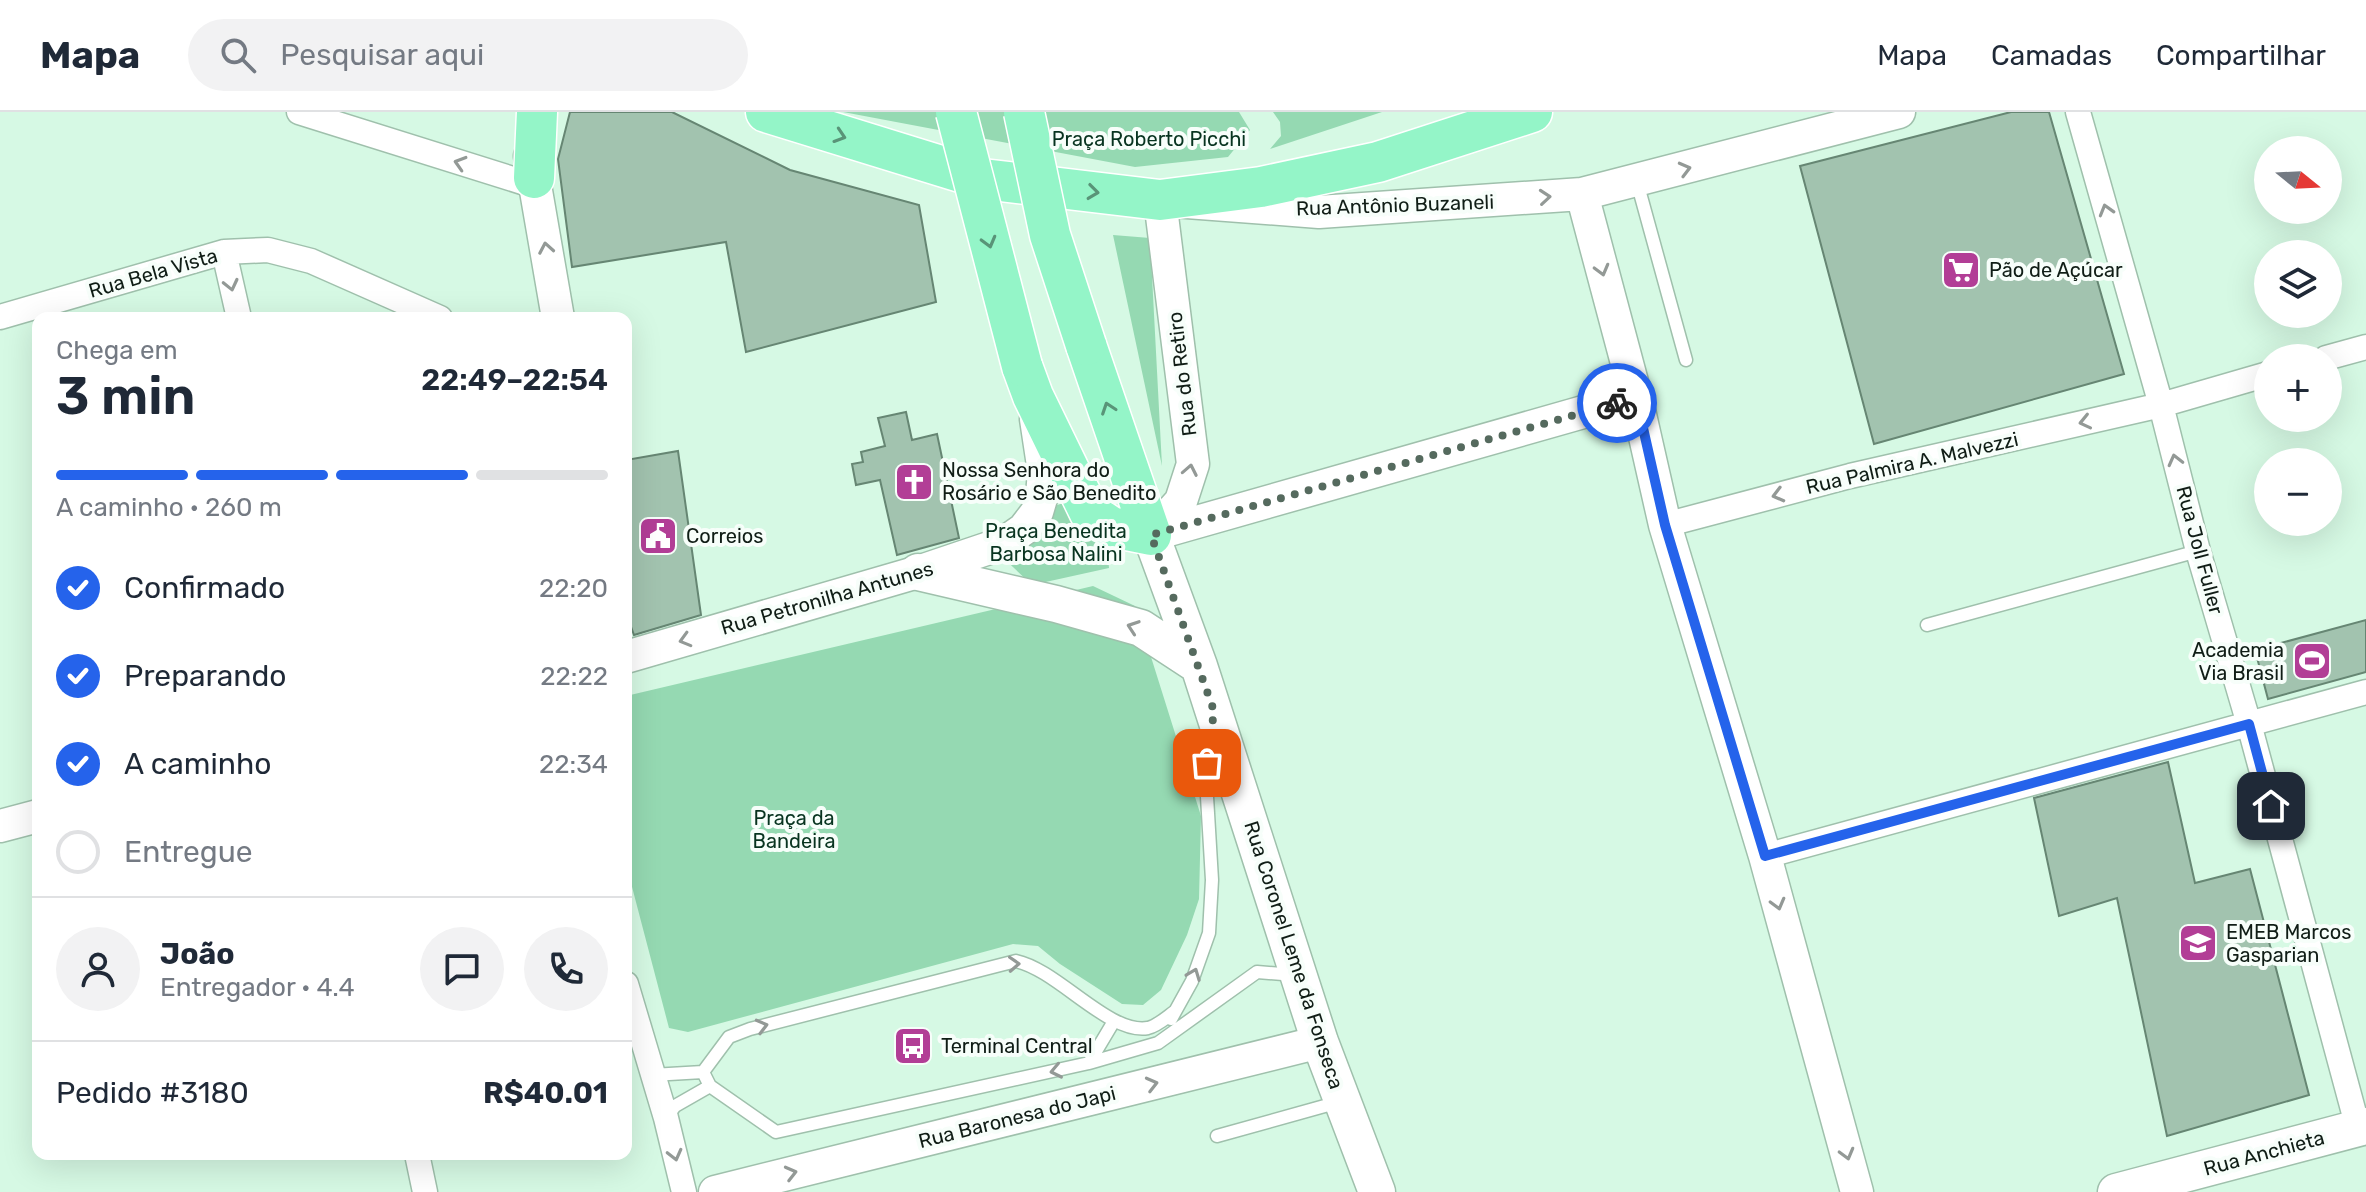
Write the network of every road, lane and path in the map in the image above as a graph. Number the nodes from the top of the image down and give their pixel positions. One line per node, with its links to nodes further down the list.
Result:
1 (299, 112): 13 (street, one-way to 1)
2 (523, 112): 13 (street)
3 (537, 112): 13 (main road)
4 (766, 112): 15 (main road, one-way to 15)
5 (956, 112): 25 (main road, one-way to 25, bridge)
6 (1024, 112): 29 (main road, one-way to 6, bridge)
7 (1476, 112): 11 (main road)
8 (1532, 112): 11 (main road)
9 (1899, 112): 12 (street, Rua Antônio Buzaneli, one-way to 9)
10 (2078, 112): 27 (street, Rua Joll Fuller, one-way to 10)
11 (1378, 162): 15 (main road)
12 (1637, 181): 14 (street, Rua Antônio Buzaneli); 23 (lane)
13 (534, 182): 19 (street, one-way to 13)
14 (1582, 194): 15 (street, Rua Antônio Buzaneli, one-way to 14); 26 (street, one-way to 26)
15 (1160, 200): 29 (street, Rua do Retiro, one-way to 15)
16 (224, 252): 17 (street, one-way to 17); 18 (street, Rua Bela Vista); 20 (street, Rua Bela Vista)
17 (238, 312)
18 (426, 312)
19 (557, 312)
20 (0, 317)
21 (2366, 347): 22 (street)
22 (2342, 354)
23 (1686, 360)
24 (2254, 378): 27 (street, Rua Palmira A. Malvezzi)
25 (1028, 381): 29 (main road); 31 (street, Rua Petronilha Antunes)
26 (1636, 397): 28 (street); 29 (street)
27 (2161, 405): 28 (street, Rua Palmira A. Malvezzi, one-way to 28); 30 (street, Rua Joll Fuller, one-way to 27)
28 (1665, 525): 40 (street)
29 (1151, 535): 34 (main road, Rua Coronel Leme da Fonseca)
30 (2198, 551): 32 (lane); 37 (street, Rua Joll Fuller)
31 (918, 572): 33 (street, Rua Petronilha Antunes, one-way to 33); 34 (main road, one-way to 31)
32 (1927, 625)
33 (632, 655)
34 (1199, 666): 36 (main road, Rua Coronel Leme da Fonseca)
35 (2366, 692): 37 (street)
36 (1214, 711): 41 (main road, Rua Coronel Leme da Fonseca); 43 (lane, one-way to 36)
37 (2249, 724): 40 (street); 53 (street, Rua Joll Fuller)
38 (32, 818): 39 (street)
39 (0, 826)
40 (1765, 856): 60 (street, one-way to 60)
41 (1299, 975): 45 (main road, Rua Coronel Leme da Fonseca); 46 (lane)
42 (632, 1005): 49 (street)
43 (1174, 1012): 44 (lane); 46 (lane)
44 (1114, 1021): 47 (lane); 48 (lane, one-way to 44)
45 (1320, 1042): 51 (main road, Rua Coronel Leme da Fonseca); 58 (street, Rua Baronesa do Japi, one-way to 45)
46 (1158, 1043): 47 (lane)
47 (1089, 1063): 50 (lane, one-way to 50)
48 (703, 1072): 49 (lane); 50 (lane)
49 (652, 1075): 52 (street)
50 (710, 1086): 52 (lane)
51 (1342, 1101): 54 (lane); 59 (main road, Rua Coronel Leme da Fonseca)
52 (666, 1118): 57 (street, one-way to 57)
53 (2362, 1127): 61 (main road, Rua Anchieta)
54 (1217, 1136)
55 (418, 1160): 56 (street)
56 (425, 1192)
57 (684, 1192)
58 (715, 1192)
59 (1377, 1192)
60 (1857, 1192)
61 (2116, 1192)

